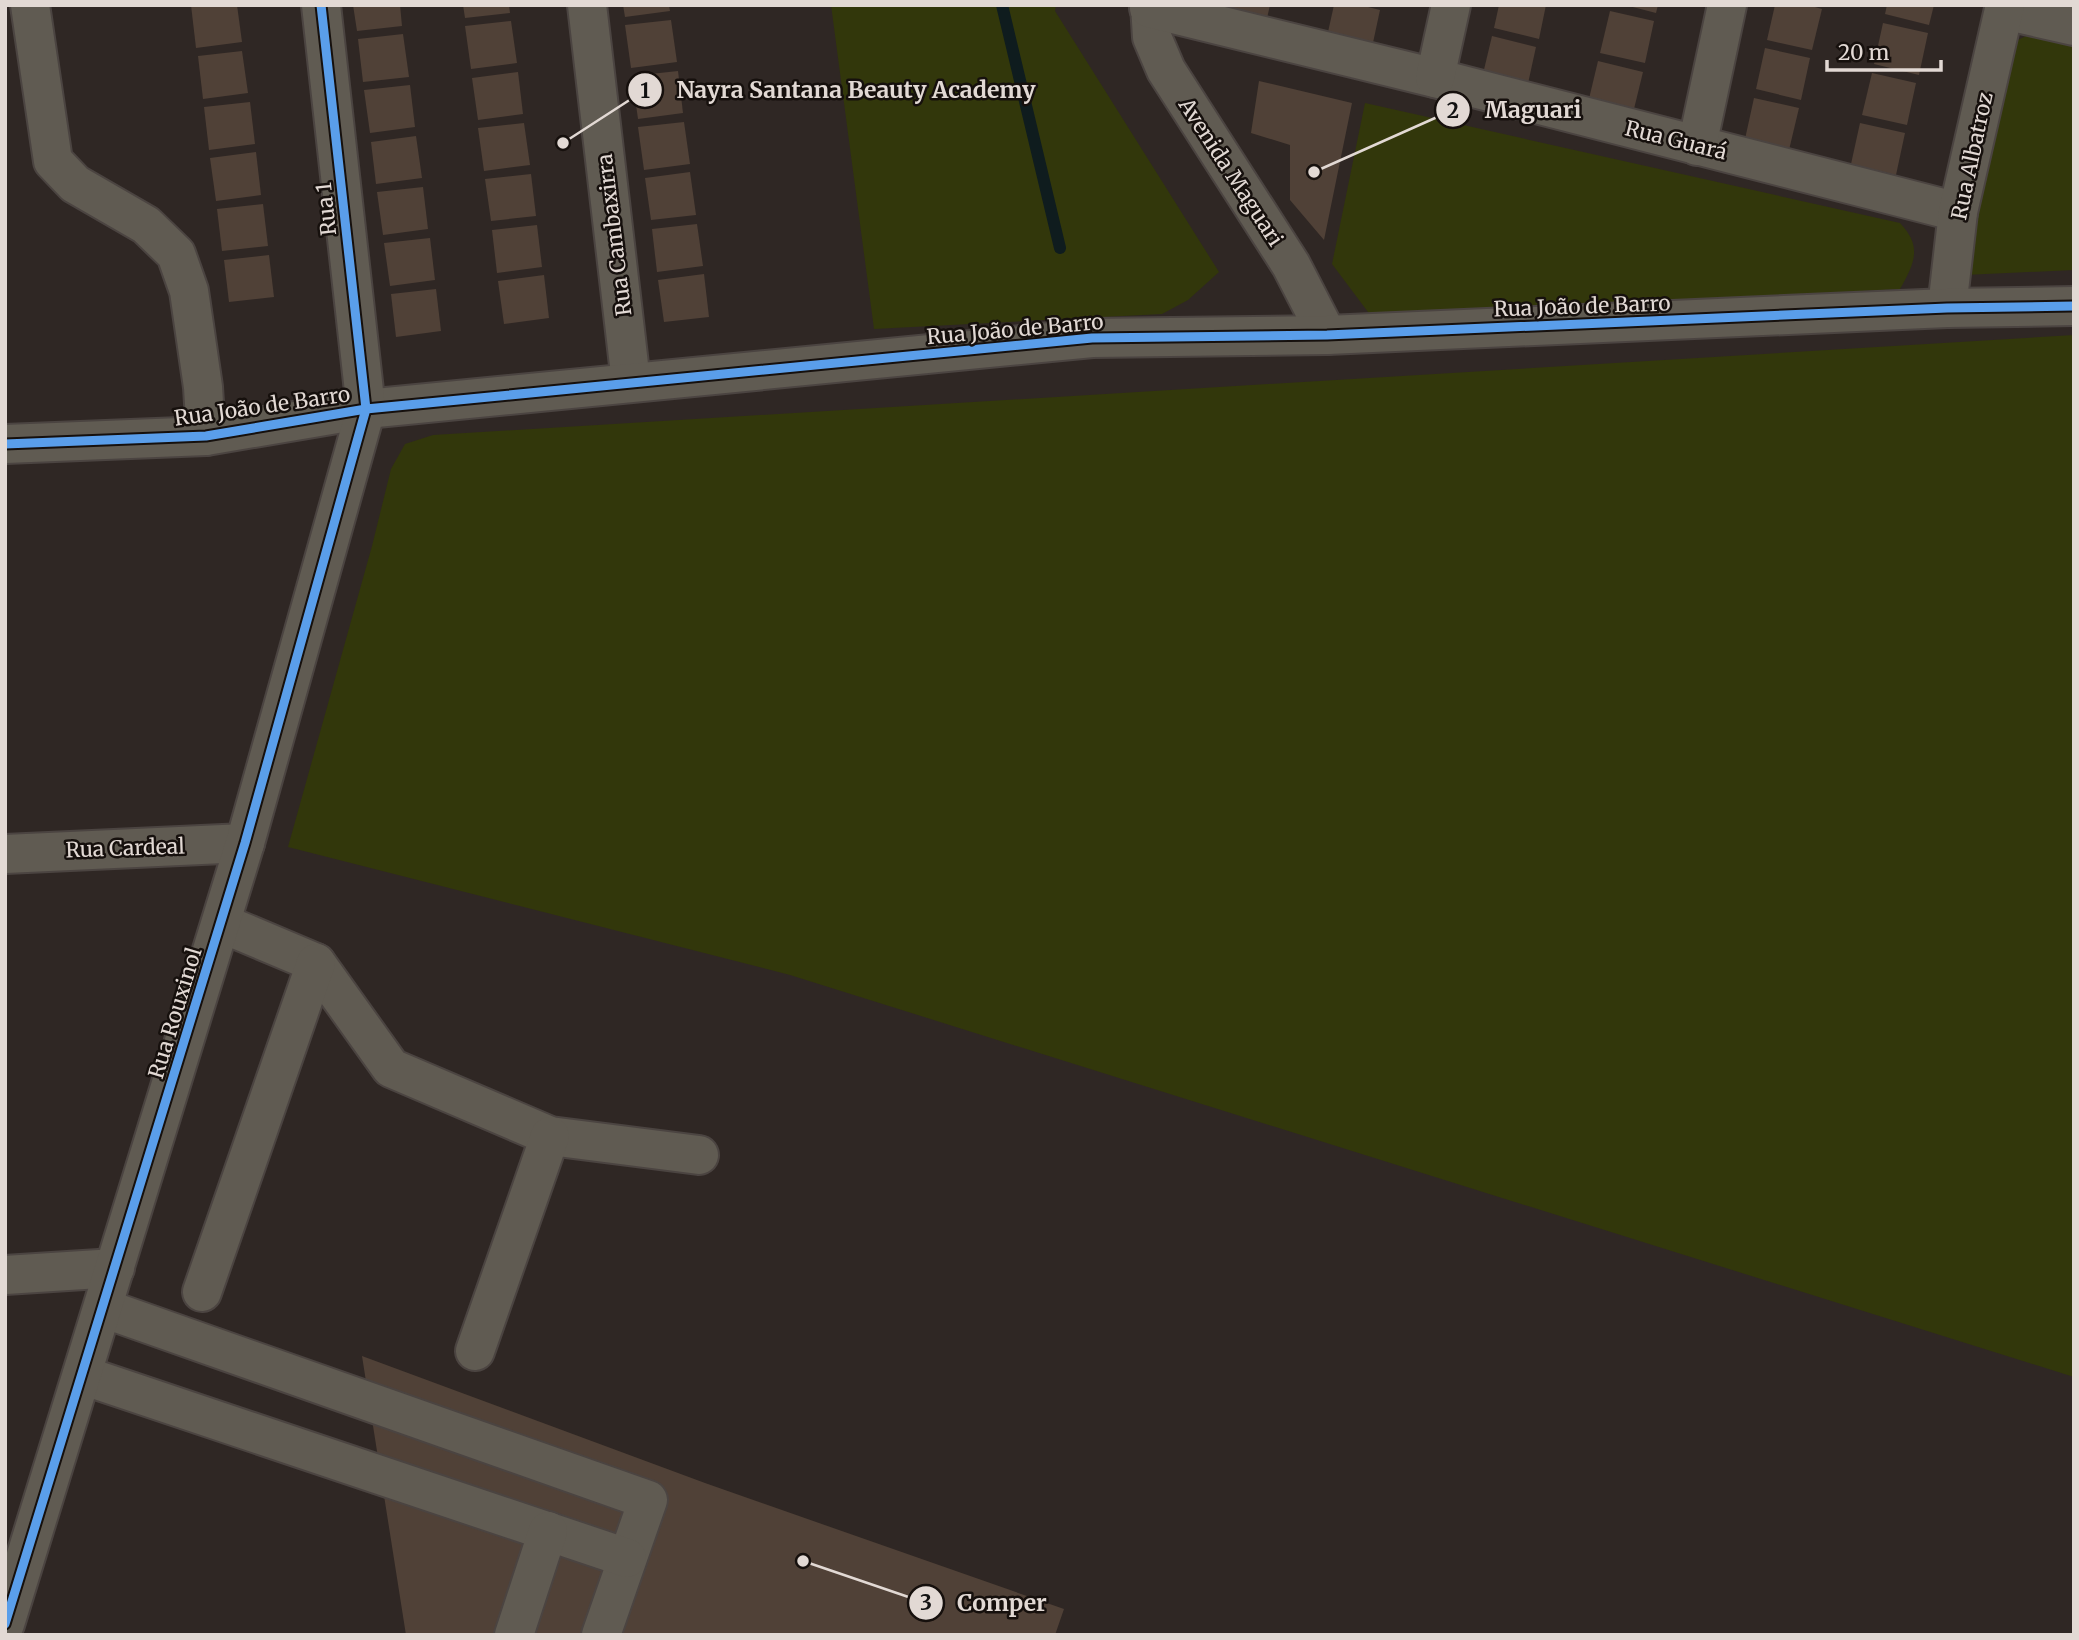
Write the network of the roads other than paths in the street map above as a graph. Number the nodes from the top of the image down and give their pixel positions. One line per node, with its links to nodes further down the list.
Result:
1 (30, 5): 17 (street)
2 (321, 5): 16 (street, Rua 1)
3 (587, 5): 15 (street, Rua Cambaxirra)
4 (1451, 5): 9 (street)
5 (1727, 5): 10 (street)
6 (1149, 7): 9 (street, Rua Guará); 14 (street, Avenida Maguari)
7 (2004, 8): 8 (street); 11 (street, Rua Albatroz)
8 (2074, 26)
9 (1435, 78): 10 (street, Rua Guará)
10 (1697, 146): 11 (street, Rua Guará)
11 (1958, 212): 13 (street, Rua Albatroz)
12 (2074, 306): 13 (street, Rua João de Barro)
13 (1947, 308): 14 (street, Rua João de Barro)
14 (1327, 335): 15 (street, Rua João de Barro)
15 (631, 382): 16 (street, Rua João de Barro)
16 (366, 409): 17 (street, Rua João de Barro); 19 (street, Rua Rouxinol)
17 (206, 436): 18 (street, Rua João de Barro)
18 (5, 444)
19 (245, 843): 20 (street, Rua Cardeal); 21 (street, Rua Rouxinol)
20 (5, 853)
21 (221, 923): 22 (street); 25 (street, Rua Rouxinol)
22 (316, 963): 23 (street); 27 (street)
23 (550, 1136): 24 (street); 29 (street)
24 (699, 1155)
25 (115, 1268): 26 (street); 28 (street, Rua Rouxinol)
26 (5, 1275)
27 (202, 1292)
28 (103, 1308): 30 (street, Rua Rouxinol); 32 (street)
29 (475, 1351)
30 (82, 1375): 31 (street); 33 (street, Rua Rouxinol)
31 (548, 1531): 32 (street); 34 (street)
32 (627, 1558): 35 (street)
33 (5, 1625)
34 (514, 1635)
35 (601, 1635)

